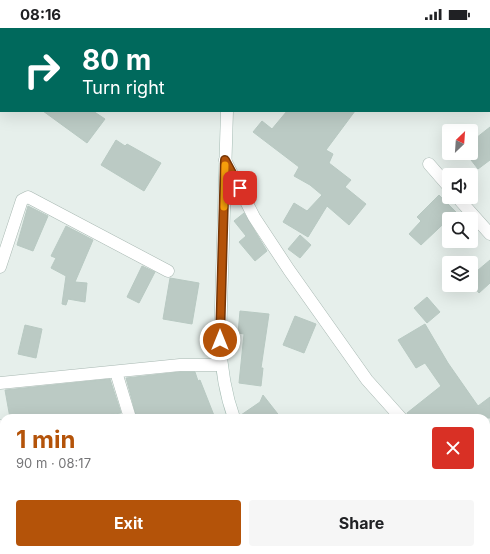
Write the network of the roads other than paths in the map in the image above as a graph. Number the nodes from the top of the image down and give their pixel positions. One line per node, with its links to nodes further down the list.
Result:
1 (227, 112): 2 (street)
2 (225, 160): 9 (street); 14 (street)
3 (429, 164): 4 (street)
4 (442, 179)
5 (463, 204): 6 (street)
6 (490, 234)
7 (0, 267): 8 (street)
8 (168, 271)
9 (221, 365): 10 (street); 13 (street)
10 (116, 372): 11 (street); 12 (street)
11 (0, 383)
12 (129, 414)
13 (233, 414)
14 (397, 414)

